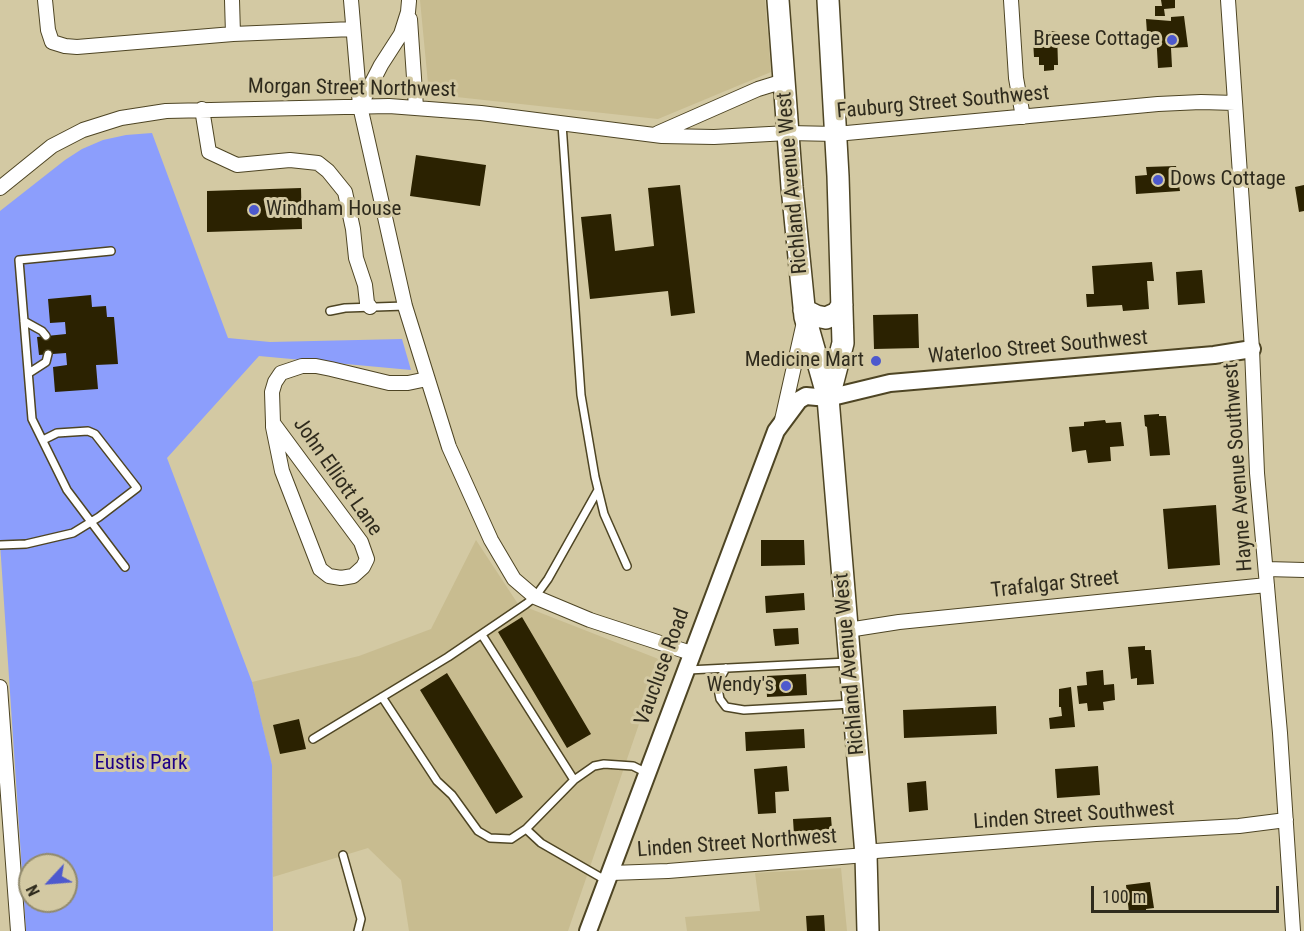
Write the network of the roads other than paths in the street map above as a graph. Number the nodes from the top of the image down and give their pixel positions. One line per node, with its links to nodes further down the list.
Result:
1 (45, 0): 10 (street)
2 (232, 0): 10 (street)
3 (351, 0): 9 (street)
4 (409, 0): 13 (street); 14 (street)
5 (778, 0): 11 (main road, Richland Avenue West)
6 (828, 0): 19 (main road, Richland Avenue West)
7 (1011, 0): 16 (street)
8 (1228, 0): 12 (street, Hayne Avenue Southwest)
9 (353, 28): 10 (street); 13 (street)
10 (233, 34)
11 (784, 81): 18 (main road, Richland Avenue West); 20 (street)
12 (1235, 103): 16 (street, Fauburg Street Southwest); 30 (street, Hayne Avenue Southwest)
13 (360, 106): 14 (street, Morgan Street Northwest); 15 (street, Morgan Street Northwest); 24 (street)
14 (416, 107): 17 (street, Morgan Street Northwest)
15 (202, 109): 21 (street, Morgan Street Northwest); 25 (street)
16 (1023, 117): 19 (street, Fauburg Street Southwest)
17 (562, 124): 20 (street, Morgan Street Northwest); 38 (lane)
18 (788, 133): 19 (street, Fauburg Street Southwest); 20 (street, Fauburg Street Southwest); 27 (main road, Richland Avenue West)
19 (836, 134): 23 (main road, Richland Avenue West)
20 (655, 135)
21 (0, 188)
22 (111, 252): 28 (lane)
23 (842, 305): 27 (main road); 34 (main road, Richland Avenue West)
24 (405, 306): 25 (lane); 33 (street)
25 (370, 307): 26 (lane)
26 (330, 311)
27 (805, 314): 34 (main road, Richland Avenue West); 35 (street)
28 (24, 321): 29 (lane); 32 (lane)
29 (46, 336)
30 (1252, 349): 34 (street, Waterloo Street Southwest); 43 (street, Hayne Avenue Southwest)
31 (48, 354): 32 (lane)
32 (28, 373): 37 (lane)
33 (427, 379): 36 (street, John Elliott Lane); 46 (street)
34 (828, 398): 35 (street, Waterloo Street Southwest); 47 (main road, Richland Avenue West)
35 (782, 420): 49 (street, Vaucluse Road)
36 (273, 423): 36 (street, John Elliott Lane)
37 (43, 440): 39 (lane); 39 (lane)
38 (598, 490): 41 (lane); 46 (lane)
39 (90, 522): 40 (lane); 42 (lane)
40 (0, 546)
41 (627, 566)
42 (125, 567)
43 (1266, 569): 44 (street); 45 (street, Hayne Avenue Southwest)
44 (1304, 570)
45 (1267, 585): 47 (street, Trafalgar Street); 60 (street, Hayne Avenue Southwest)
46 (535, 597): 48 (lane); 49 (street)
47 (848, 630): 50 (main road, Richland Avenue West)
48 (482, 635): 54 (lane); 58 (lane)
49 (691, 653): 52 (street, Vaucluse Road)
50 (850, 662): 51 (lane); 55 (main road, Richland Avenue West)
51 (726, 668): 52 (lane); 55 (lane)
52 (685, 670): 57 (street, Vaucluse Road)
53 (0, 687): 59 (street)
54 (382, 697): 56 (lane); 61 (lane)
55 (853, 704): 63 (main road, Richland Avenue West)
56 (313, 739)
57 (648, 773): 58 (lane); 64 (street, Vaucluse Road)
58 (574, 780): 61 (lane)
59 (3, 782): 67 (street)
60 (1286, 820): 63 (street, Linden Street Southwest); 65 (street, Hayne Avenue Southwest)
61 (526, 829): 64 (lane)
62 (343, 855): 68 (lane)
63 (866, 855): 64 (street, Linden Street Northwest); 70 (main road, Richland Avenue West)
64 (609, 877): 69 (street, Vaucluse Road)
65 (1291, 901): 66 (street); 71 (street, Hayne Avenue Southwest)
66 (1304, 917)
67 (18, 931)
68 (358, 931)
69 (588, 931)
70 (868, 931)
71 (1293, 931)

